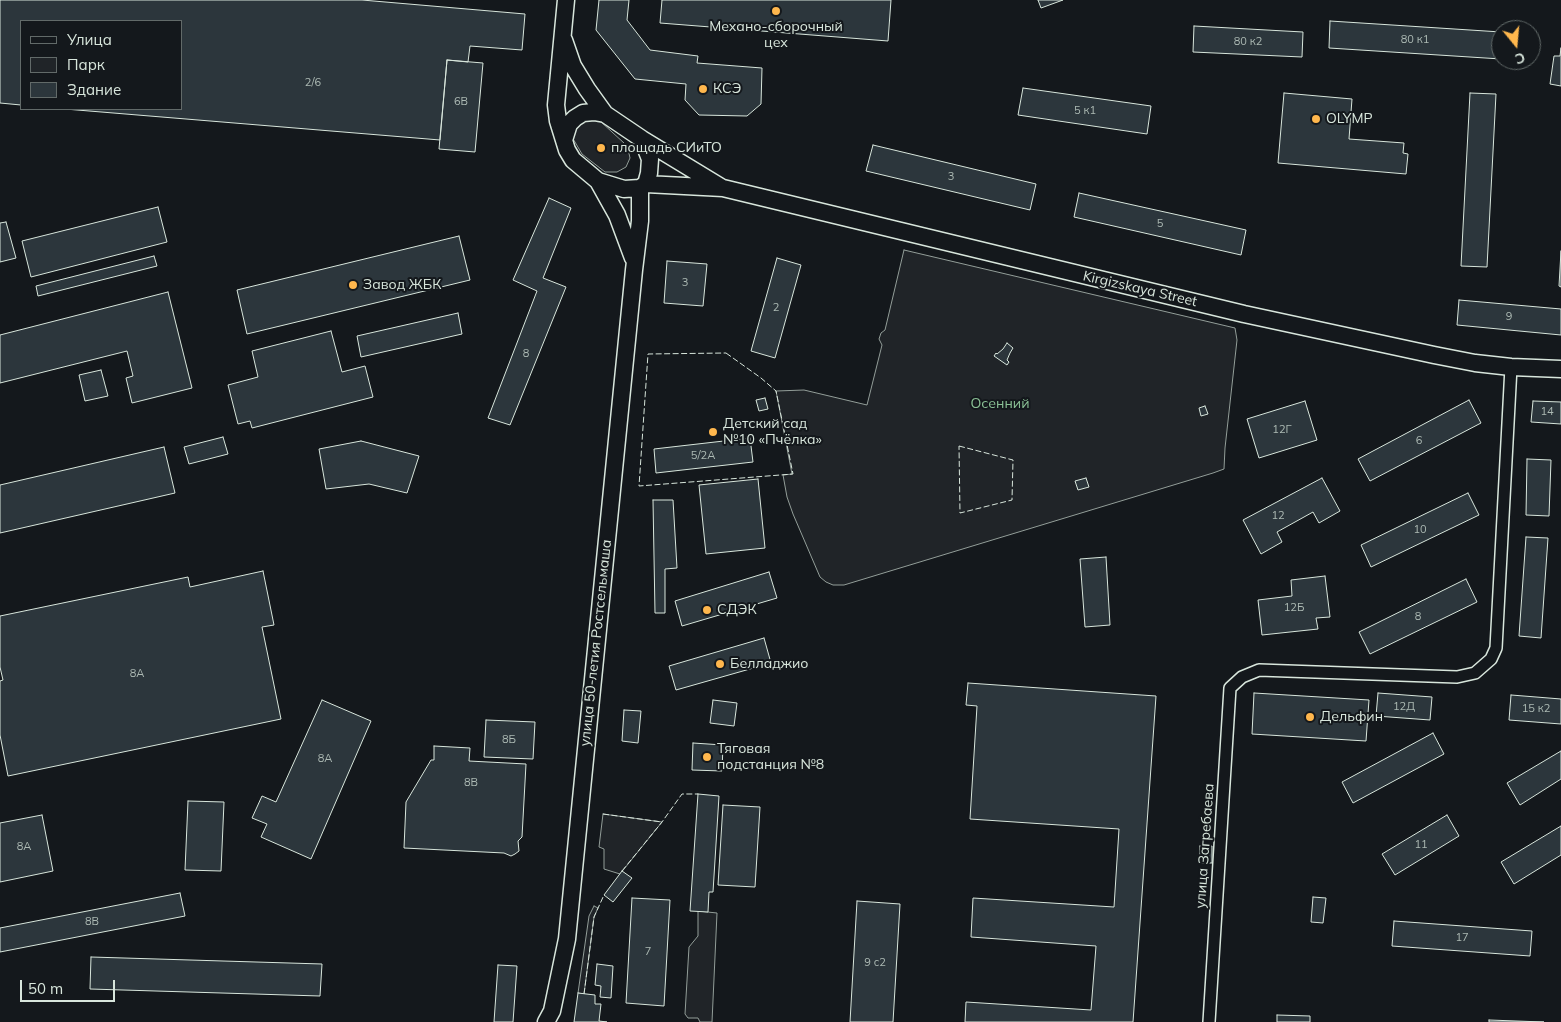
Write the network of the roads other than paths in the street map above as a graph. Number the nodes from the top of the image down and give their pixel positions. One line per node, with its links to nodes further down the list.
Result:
1 (566, 0): 2 (main road)
2 (562, 35): 3 (main road); 5 (main road)
3 (605, 114): 4 (main road); 5 (main road)
4 (642, 139): 7 (main road); 8 (main road)
5 (564, 140): 6 (main road)
6 (598, 181): 7 (main road); 9 (main road)
7 (643, 186): 8 (main road); 9 (main road, улица 50-летия Ростсельмаша)
8 (723, 188): 10 (main road, Kirgizskaya Street)
9 (634, 261): 12 (main road, улица 50-летия Ростсельмаша)
10 (1511, 367): 11 (main road, Kirgizskaya Street); 13 (street, улица Загребаева)
11 (1561, 369)
12 (546, 1022)
13 (1209, 1022)

